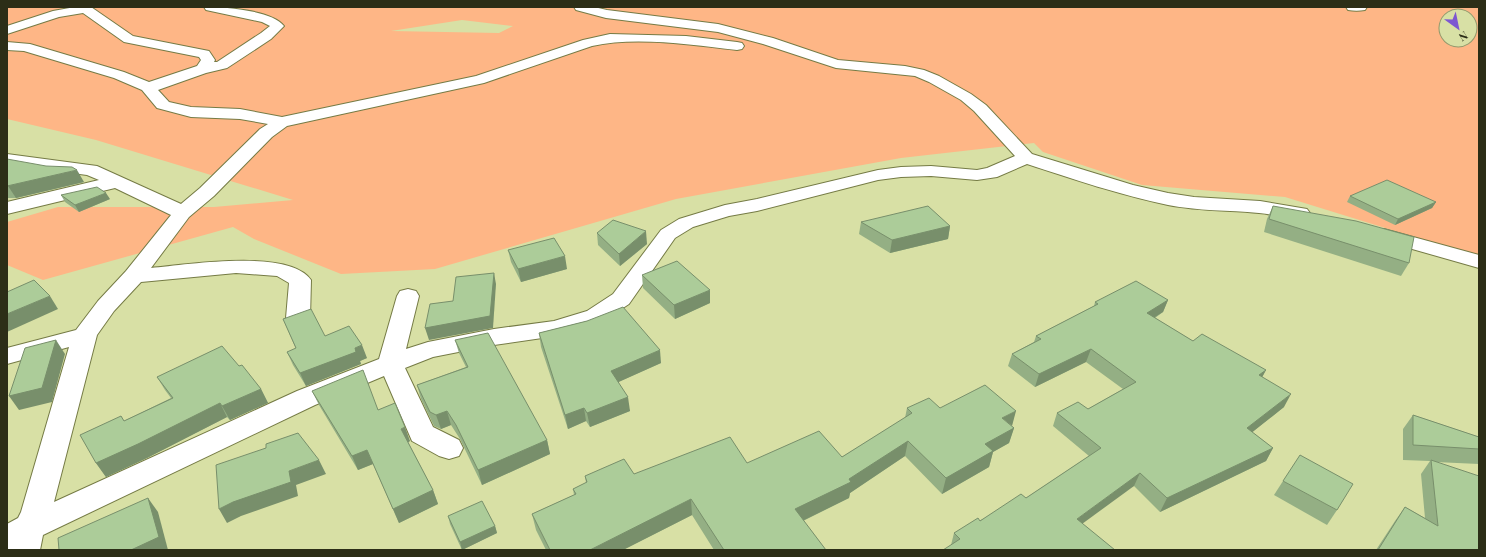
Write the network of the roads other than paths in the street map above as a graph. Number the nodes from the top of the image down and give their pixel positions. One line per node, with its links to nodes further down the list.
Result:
1 (210, 7): 9 (street)
2 (580, 7): 8 (street)
3 (1352, 7): 4 (street)
4 (1360, 7)
5 (84, 8): 6 (street); 9 (street)
6 (7, 30)
7 (7, 46): 10 (street)
8 (836, 64): 11 (street); 12 (street)
9 (202, 69): 10 (street)
10 (148, 88): 11 (street)
11 (282, 122): 16 (street)
12 (1026, 158): 17 (street); 25 (street)
13 (7, 159): 14 (street)
14 (115, 182): 15 (street); 16 (street)
15 (7, 208)
16 (182, 213): 20 (street)
17 (1321, 216)
18 (1366, 229): 19 (street)
19 (1479, 262)
20 (134, 276): 22 (street); 23 (street)
21 (408, 296): 25 (street)
22 (298, 318)
23 (86, 335): 24 (street); 27 (street)
24 (7, 356)
25 (390, 364): 26 (street); 27 (street)
26 (449, 448)
27 (20, 539)

